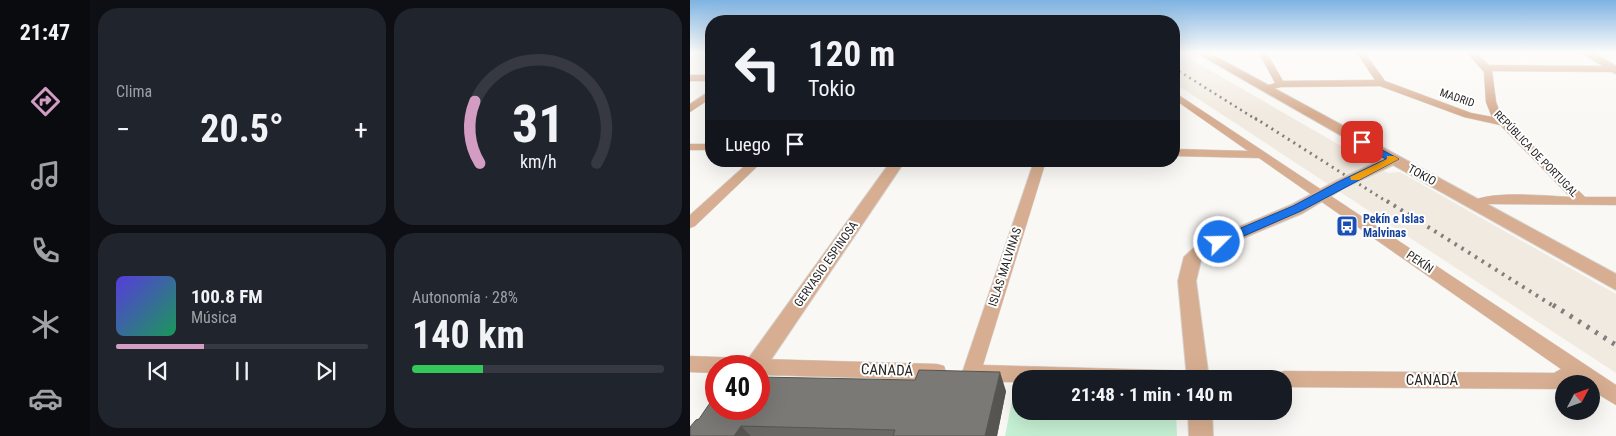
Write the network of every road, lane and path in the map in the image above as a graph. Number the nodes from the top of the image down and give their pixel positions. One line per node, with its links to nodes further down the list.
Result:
1 (1238, 73): 9 (street, TOKIO)
2 (1274, 73): 8 (street)
3 (1376, 73): 7 (street)
4 (1487, 73): 13 (street, REPÚBLICA DE PORTUGAL)
5 (690, 78): 6 (street)
6 (705, 78)
7 (1382, 82): 8 (street); 13 (street, MADRID)
8 (1280, 84): 9 (street)
9 (1266, 89): 18 (street, TOKIO)
10 (705, 98): 12 (street)
11 (1180, 99): 17 (street, PEKÍN)
12 (690, 109)
13 (1504, 123): 23 (street, REPÚBLICA DE PORTUGAL)
14 (690, 147): 15 (street)
15 (705, 147)
16 (1180, 153): 17 (street)
17 (1263, 154): 22 (street, PEKÍN)
18 (1394, 159): 22 (street); 25 (street, TOKIO)
19 (751, 167): 26 (street)
20 (894, 167): 28 (street, GERVASIO ESPINOSA)
21 (1038, 167): 34 (street, ISLAS MALVINAS)
22 (1321, 195): 32 (street, PEKÍN); 33 (street)
23 (1582, 201): 24 (street); 25 (street)
24 (1616, 201)
25 (1475, 205): 27 (street, TOKIO)
26 (690, 223)
27 (1616, 283)
28 (762, 355)
29 (690, 364): 30 (street)
30 (705, 365)
31 (770, 367): 34 (street, CANADÁ)
32 (1574, 368): 36 (street, CANADÁ); 37 (street, PEKÍN)
33 (1196, 370)
34 (971, 373): 35 (street, CANADÁ)
35 (1012, 374)
36 (1292, 379)
37 (1616, 396)
38 (1200, 420): 39 (street)
39 (1201, 436)

